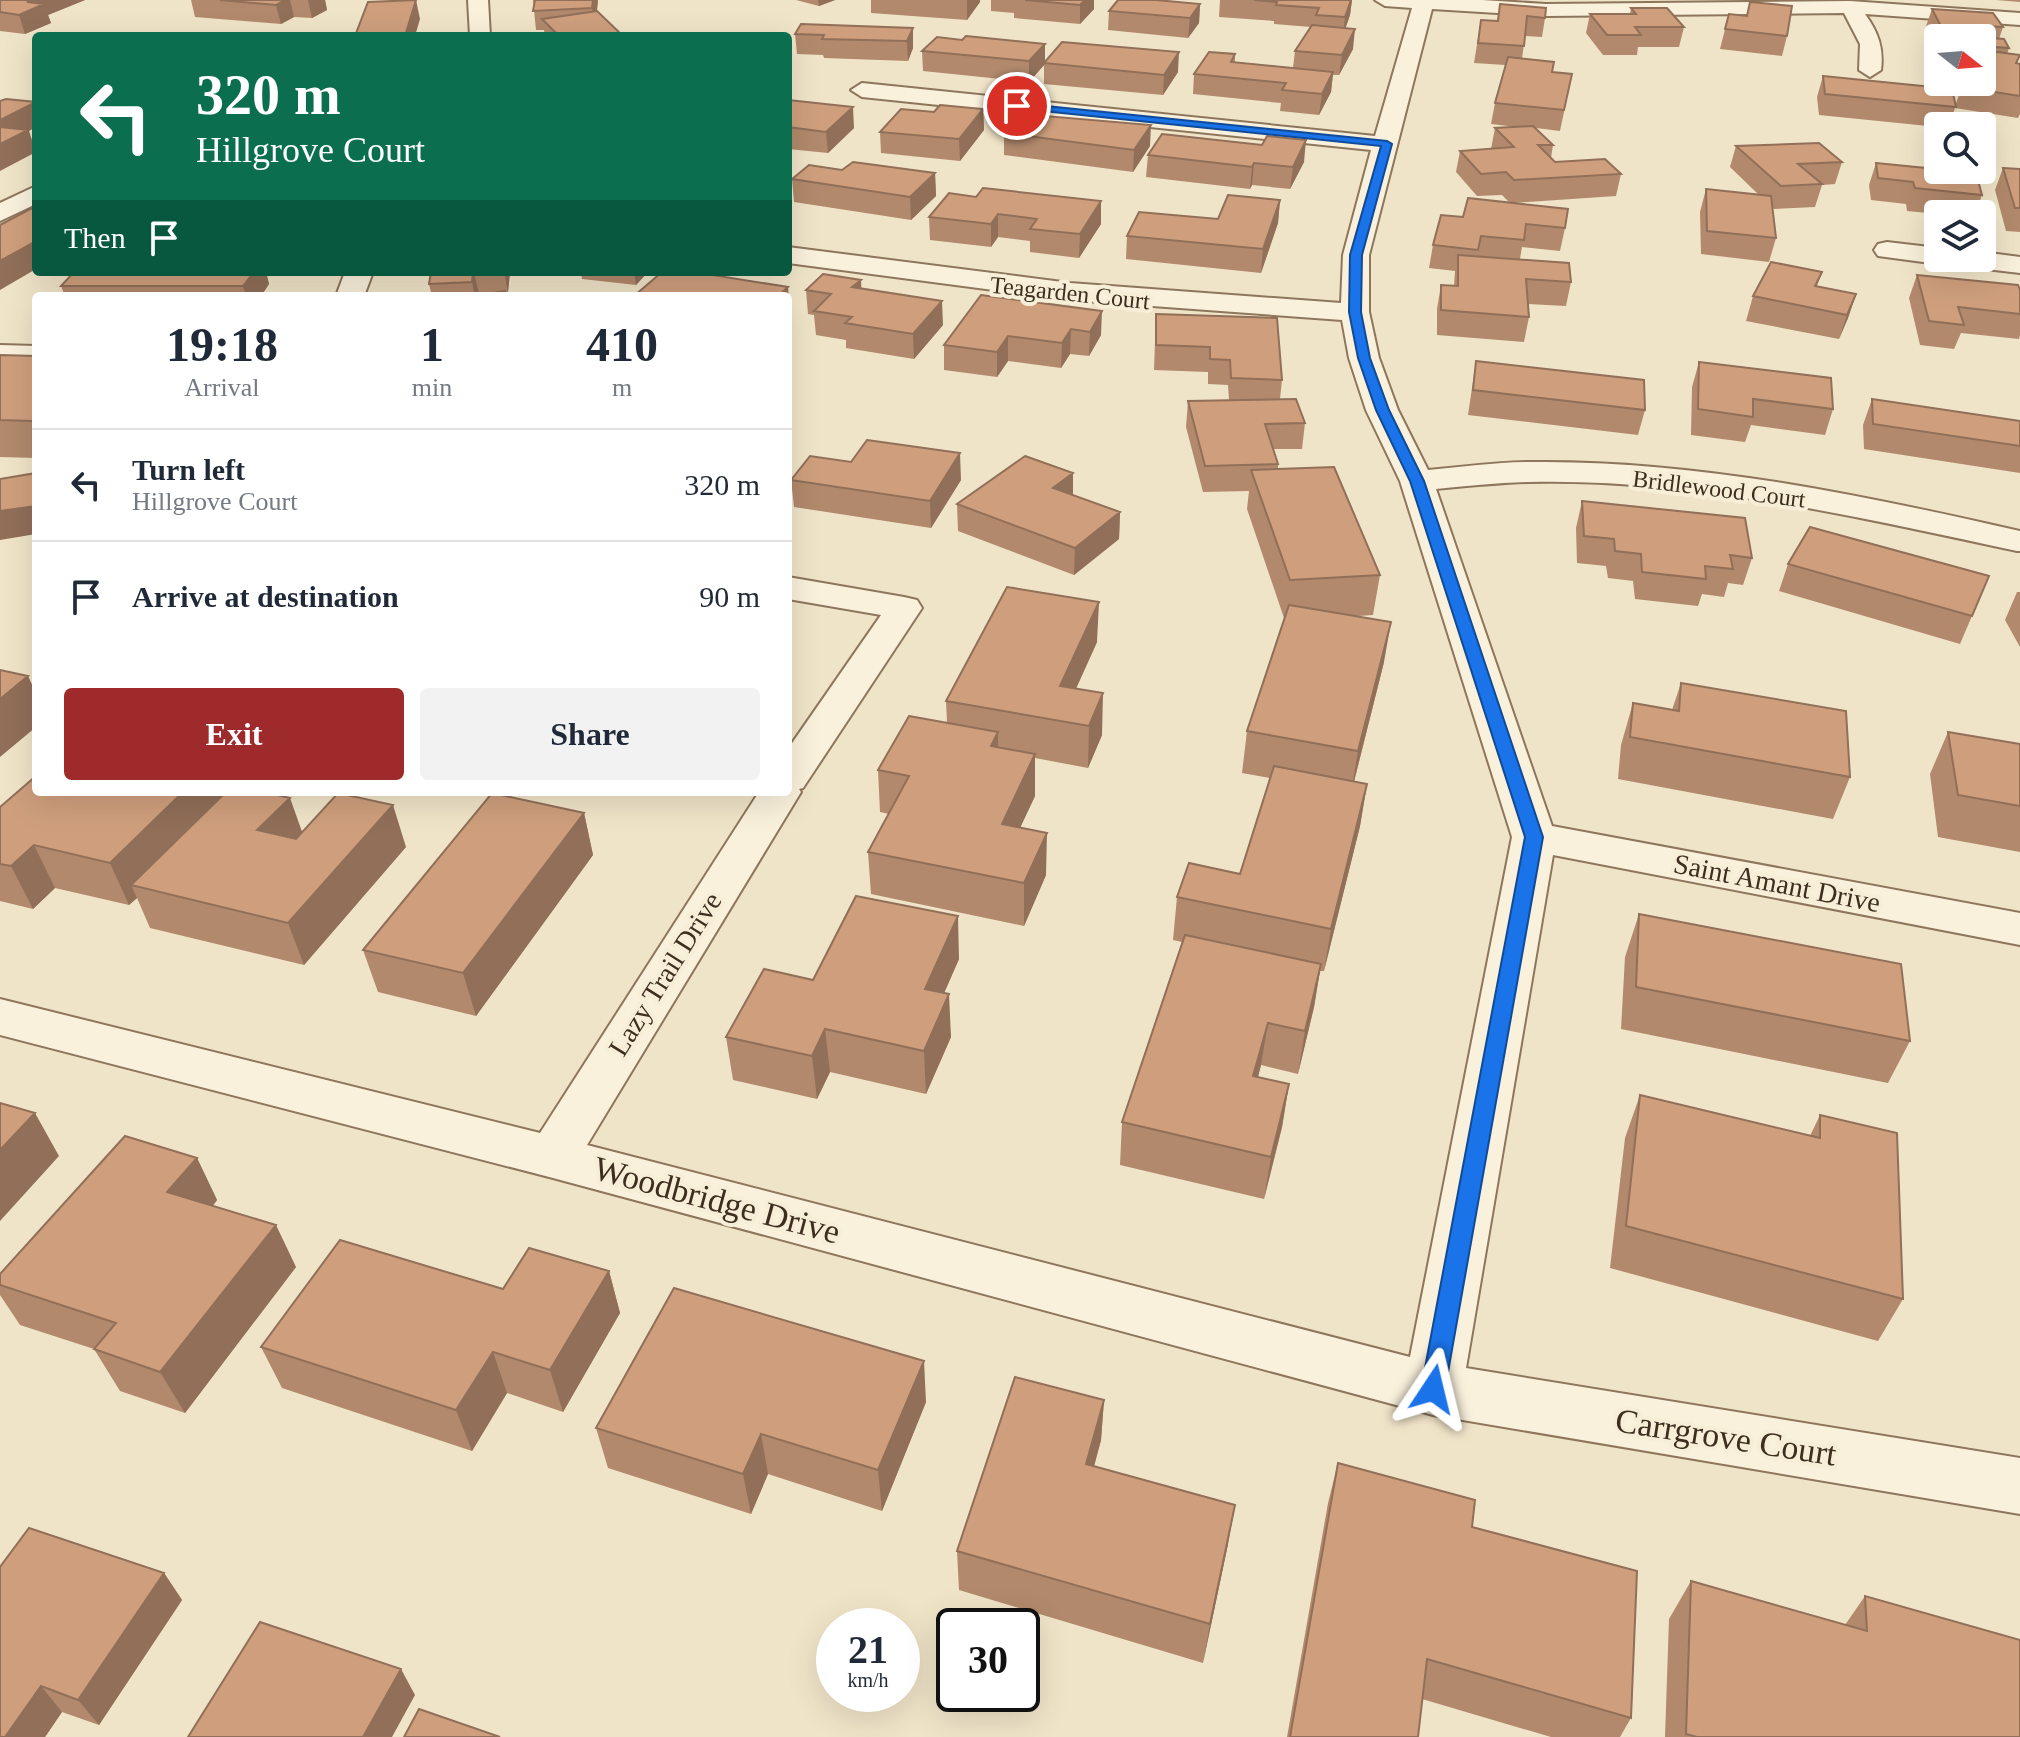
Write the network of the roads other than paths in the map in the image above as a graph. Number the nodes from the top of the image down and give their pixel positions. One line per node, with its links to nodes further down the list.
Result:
1 (478, 0): 6 (street)
2 (1385, 0): 3 (street)
3 (1424, 2): 4 (street); 9 (street)
4 (1850, 7): 5 (street); 7 (street)
5 (2020, 19)
6 (480, 32)
7 (1870, 70)
8 (862, 90): 9 (street)
9 (1387, 144): 17 (street)
10 (32, 196): 11 (street)
11 (0, 213)
12 (1887, 250): 13 (street)
13 (1924, 254)
14 (792, 256): 17 (street, Teagarden Court)
15 (1996, 262): 16 (street)
16 (2020, 265)
17 (1355, 312): 20 (street)
18 (0, 354): 19 (street)
19 (32, 355)
20 (1417, 481): 21 (street, Bridlewood Court); 25 (street)
21 (2017, 541)
22 (792, 589): 23 (street)
23 (792, 773)
24 (778, 796): 28 (street, Lazy Trail Drive)
25 (1534, 837): 26 (street, Saint Amant Drive); 29 (street)
26 (2020, 929)
27 (0, 1017): 28 (street, Woodbridge Drive)
28 (553, 1157): 29 (street, Woodbridge Drive)
29 (1433, 1389): 30 (street, Carrgrove Court)
30 (2020, 1486)

